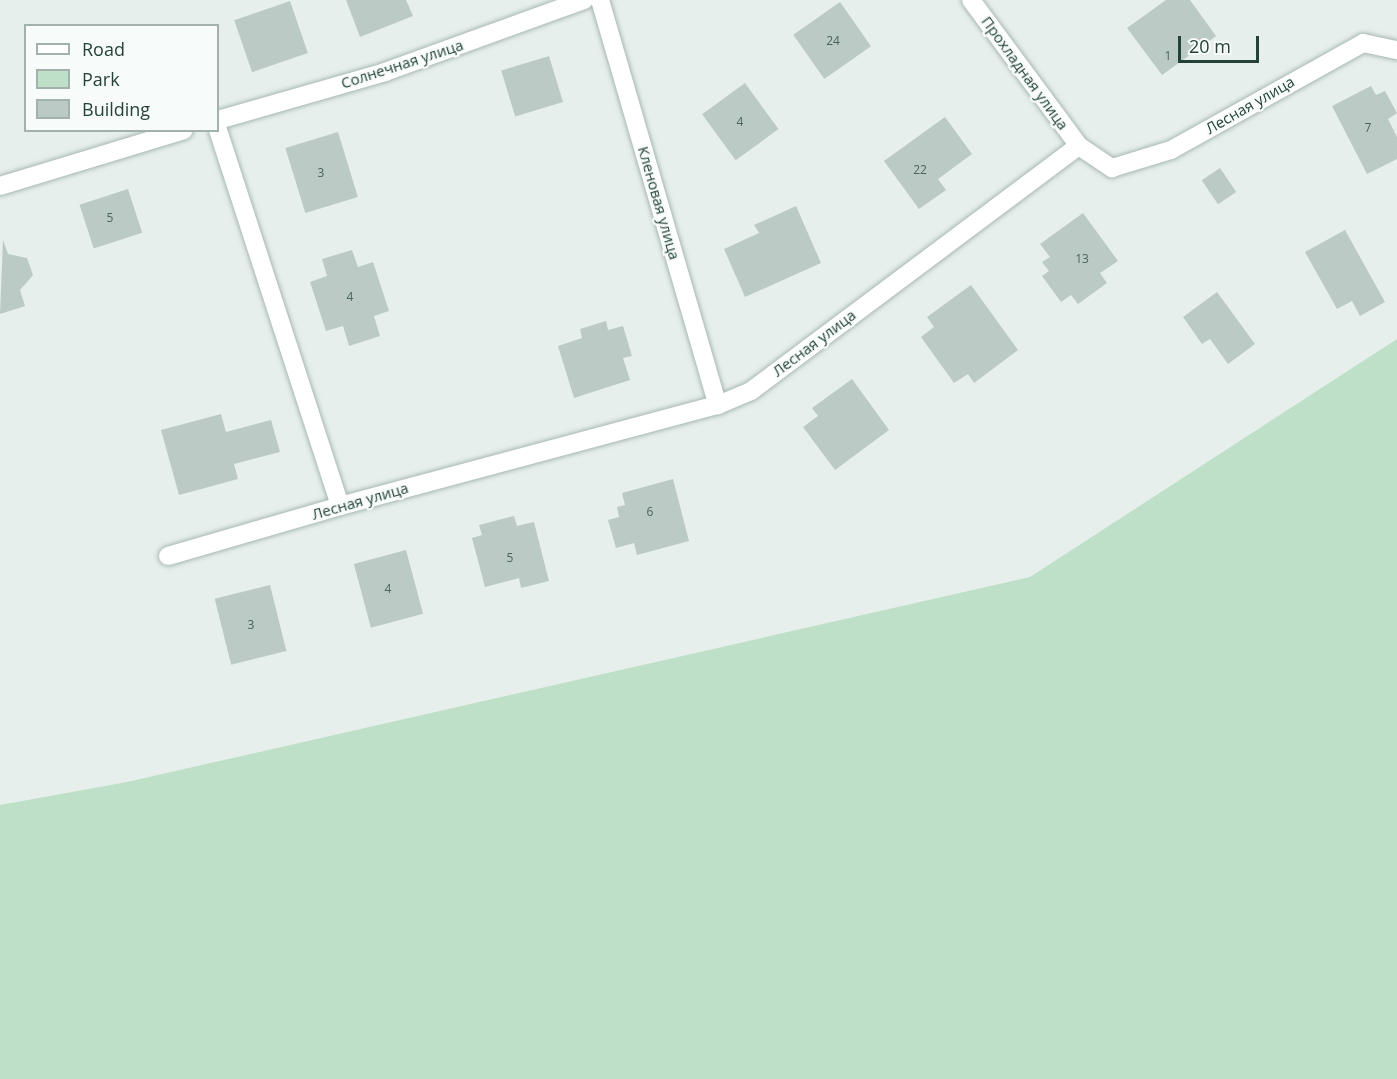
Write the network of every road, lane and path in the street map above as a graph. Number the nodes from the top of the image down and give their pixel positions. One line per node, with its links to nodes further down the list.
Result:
1 (584, 0): 5 (street, Солнечная улица)
2 (600, 0): 10 (street, Кленовая улица)
3 (972, 0): 8 (street, Прохладная улица)
4 (1397, 50): 8 (street, Лесная улица)
5 (219, 120)
6 (177, 132): 9 (street)
7 (219, 132): 11 (street)
8 (1078, 146): 10 (street, Лесная улица)
9 (0, 186)
10 (718, 405): 11 (street, Лесная улица)
11 (340, 506): 12 (street, Лесная улица)
12 (168, 556)

